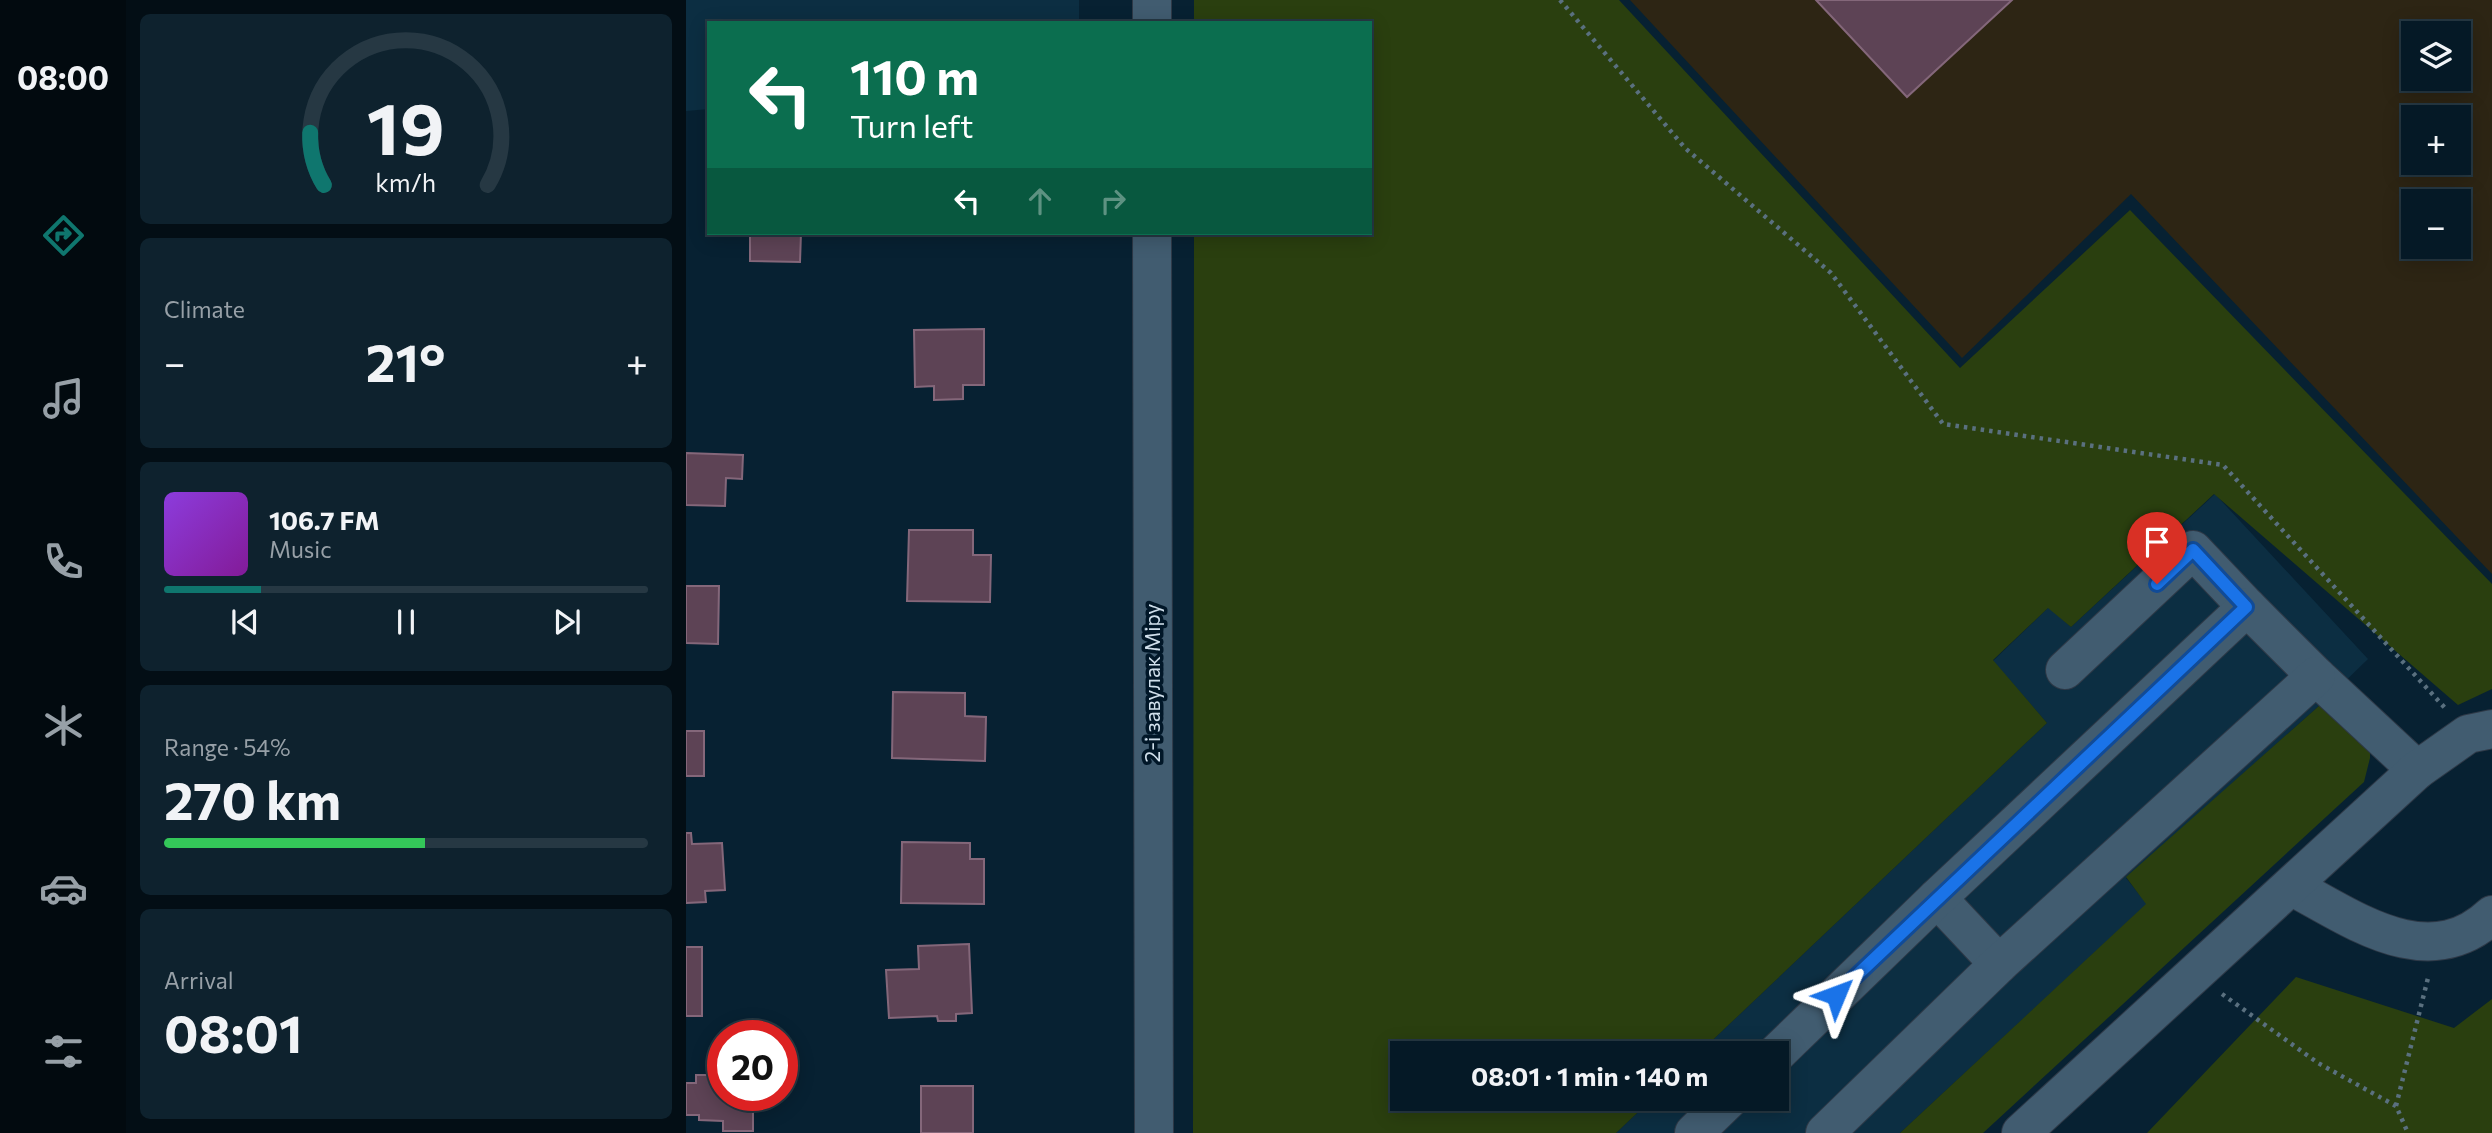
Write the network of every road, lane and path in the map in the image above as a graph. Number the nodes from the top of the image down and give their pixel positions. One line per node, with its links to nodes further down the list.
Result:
1 (1152, 0): 3 (street)
2 (1560, 0): 8 (path)
3 (1152, 21)
4 (1152, 235): 19 (street, 2-і завулак Міру)
5 (2246, 607): 6 (street); 7 (street); 11 (street)
6 (2065, 670)
7 (2316, 676): 9 (street); 14 (street)
8 (2480, 732): 9 (street)
9 (2417, 770): 10 (street)
10 (2291, 886): 13 (street); 15 (street)
11 (1937, 898): 14 (street); 16 (street)
12 (2492, 915): 13 (street)
13 (2437, 943): 17 (path)
14 (1999, 964): 21 (street)
15 (2193, 973): 17 (path); 22 (street)
16 (1789, 1041)
17 (2396, 1106): 23 (path)
18 (1716, 1111): 20 (street)
19 (1154, 1133)
20 (1693, 1133)
21 (1825, 1133)
22 (2021, 1133)
23 (2408, 1133)

